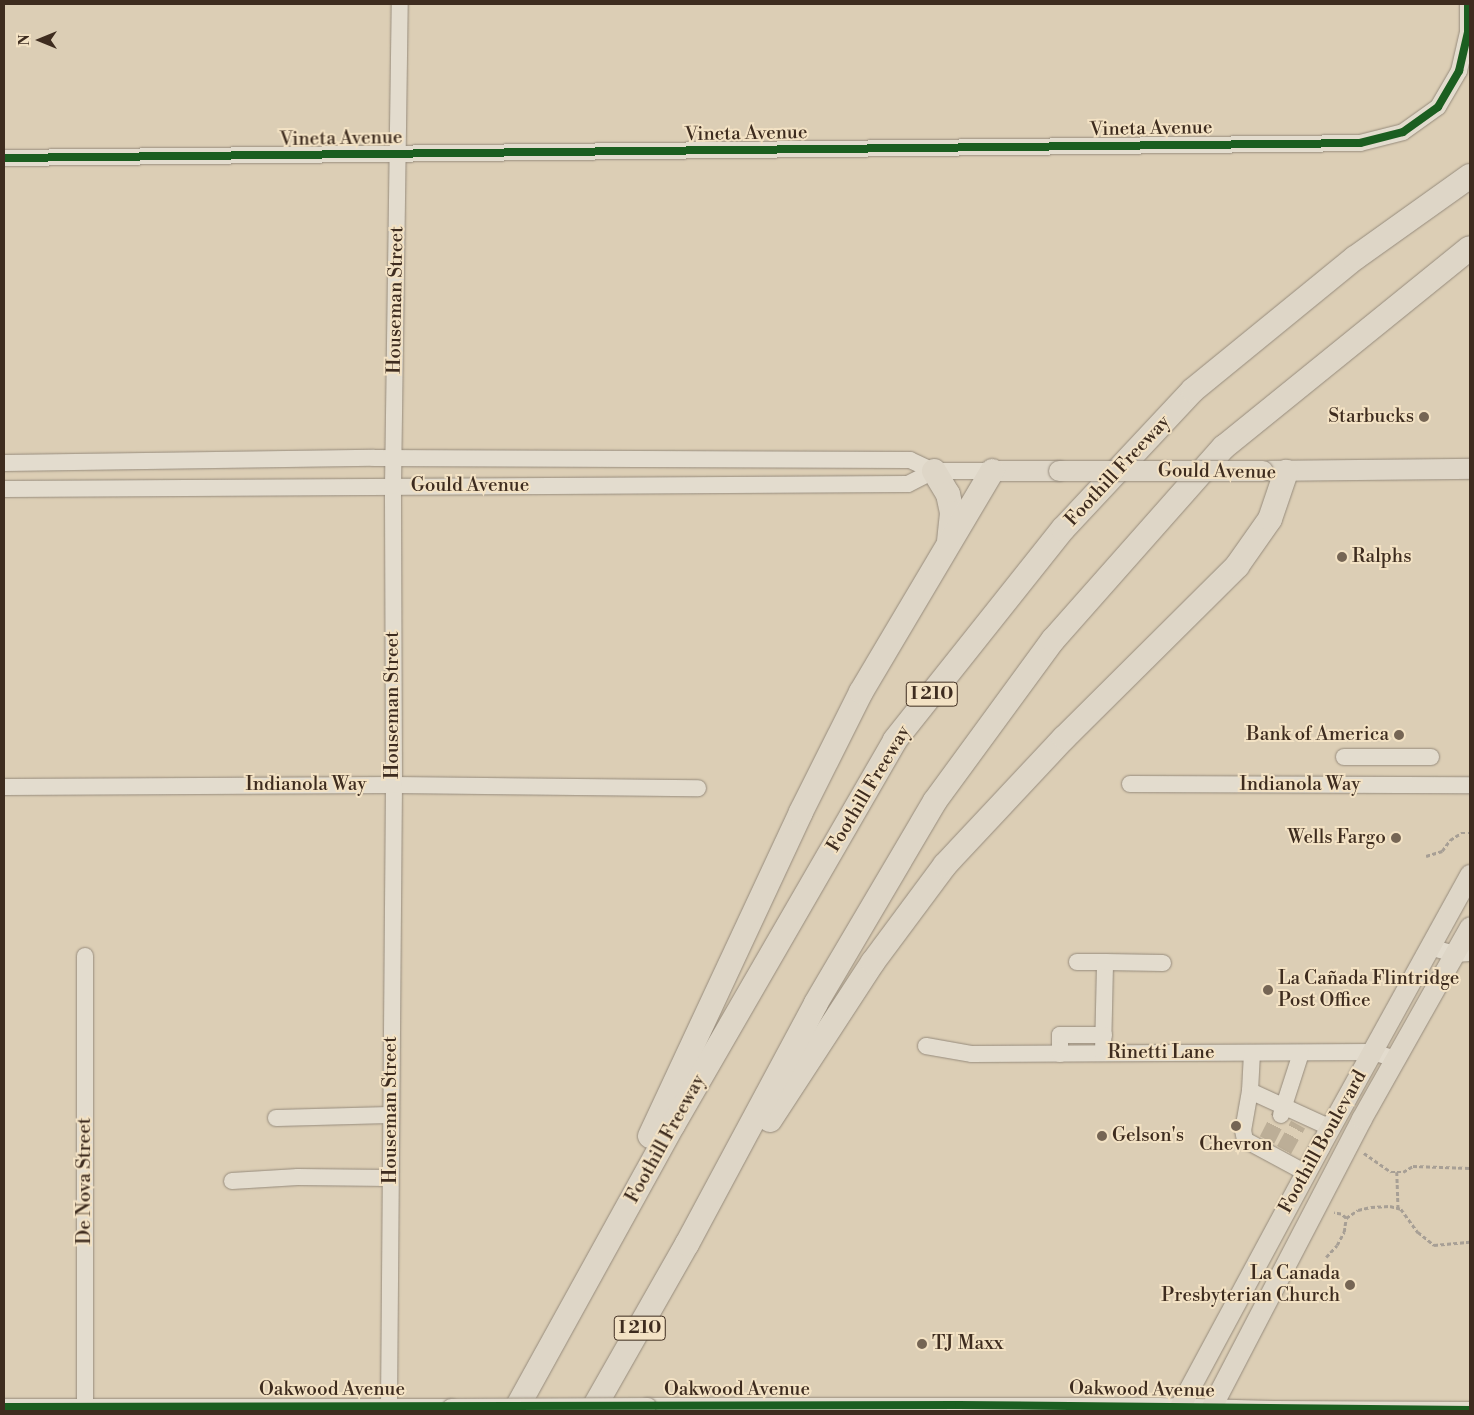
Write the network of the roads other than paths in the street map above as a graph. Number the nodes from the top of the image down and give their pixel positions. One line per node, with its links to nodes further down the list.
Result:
1 (400, 4): 3 (street, Houseman Street)
2 (1468, 4): 3 (street, Vineta Avenue)
3 (398, 155): 4 (street, Vineta Avenue); 7 (street, Houseman Street)
4 (4, 158)
5 (1470, 176): 48 (highway, Foothill Freeway / I 210)
6 (1470, 248): 47 (highway, I 210)
7 (394, 458): 8 (street, Gould Avenue); 10 (street, Gould Avenue); 13 (street, Houseman Street)
8 (4, 463)
9 (1470, 469): 12 (main road, Gould Avenue)
10 (934, 471): 11 (street, Gould Avenue); 13 (street, Gould Avenue); 15 (highway)
11 (992, 471): 12 (main road, Gould Avenue, bridge); 15 (highway)
12 (1275, 472): 47 (highway)
13 (393, 486): 14 (street, Gould Avenue); 19 (street, Houseman Street)
14 (4, 489)
15 (948, 545): 48 (highway)
16 (1430, 756): 17 (street)
17 (1344, 757)
18 (1130, 784): 20 (street, Indianola Way)
19 (394, 785): 21 (street, Indianola Way); 22 (street, Indianola Way); 41 (street, Houseman Street)
20 (1470, 785)
21 (4, 787)
22 (698, 788)
23 (1470, 874): 25 (main road, Foothill Boulevard)
24 (1470, 927): 26 (main road, Foothill Boulevard)
25 (1430, 948): 26 (street); 35 (main road, Foothill Boulevard)
26 (1463, 954): 38 (main road, Foothill Boulevard)
27 (85, 956): 51 (street, De Nova Street)
28 (1077, 962): 29 (street)
29 (1104, 962): 30 (street); 31 (street)
30 (1163, 963)
31 (1104, 1036): 36 (street); 37 (street)
32 (926, 1046): 37 (street, Rinetti Lane)
33 (1252, 1052): 34 (street, Rinetti Lane); 36 (street, Rinetti Lane); 39 (street)
34 (1301, 1052): 35 (street, Rinetti Lane); 40 (street)
35 (1372, 1052): 38 (street, Rinetti Lane); 43 (main road, Foothill Boulevard)
36 (1103, 1053): 37 (street, Rinetti Lane)
37 (1060, 1054)
38 (1396, 1059): 54 (main road, Foothill Boulevard)
39 (1250, 1091): 40 (street); 44 (street)
40 (1283, 1110): 43 (street)
41 (391, 1115): 42 (street); 45 (street, Houseman Street)
42 (276, 1118)
43 (1330, 1128): 44 (main road, Foothill Boulevard)
44 (1306, 1173): 53 (main road, Foothill Boulevard)
45 (390, 1178): 46 (street); 50 (street, Houseman Street)
46 (232, 1181)
47 (687, 1244): 57 (highway, I 210)
48 (554, 1342): 56 (highway, Foothill Freeway / I 210)
49 (4, 1406): 51 (street, Oakwood Avenue)
50 (389, 1406): 51 (street, Oakwood Avenue); 52 (street, Oakwood Avenue, bridge)
51 (85, 1407)
52 (668, 1409): 53 (street, Oakwood Avenue)
53 (1180, 1409): 54 (street, Oakwood Avenue)
54 (1211, 1409): 55 (street, Oakwood Avenue)
55 (1470, 1410)
56 (515, 1411)
57 (592, 1411)

